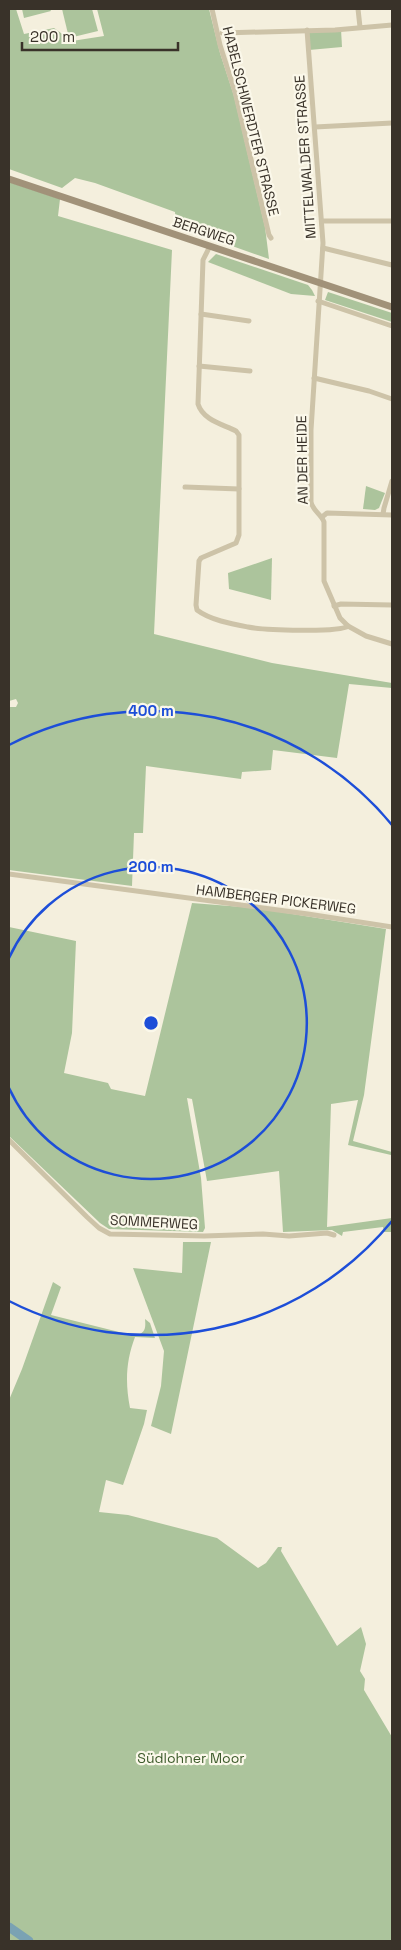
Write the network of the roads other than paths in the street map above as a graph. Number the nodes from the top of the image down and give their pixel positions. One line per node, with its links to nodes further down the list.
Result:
1 (212, 9): 12 (street, HABELSCHWERDTER STRASSE)
2 (358, 9): 4 (street)
3 (392, 25): 4 (street)
4 (360, 27): 5 (street)
5 (307, 30): 6 (street); 8 (street, MITTELWALDER STRASSE)
6 (222, 33)
7 (392, 123): 8 (street)
8 (315, 127): 10 (street, MITTELWALDER STRASSE)
9 (9, 179): 13 (main road, BERGWEG)
10 (322, 221): 11 (street); 14 (street, MITTELWALDER STRASSE)
11 (392, 221)
12 (271, 238)
13 (210, 246): 16 (main road, BERGWEG); 19 (street)
14 (323, 248): 15 (street); 16 (street, MITTELWALDER STRASSE)
15 (392, 265)
16 (321, 283): 17 (street, AN DER HEIDE); 18 (main road, BERGWEG)
17 (318, 301): 21 (street); 24 (street, AN DER HEIDE)
18 (392, 307)
19 (201, 314): 20 (street); 22 (street)
20 (249, 321)
21 (392, 326)
22 (199, 366): 23 (street); 28 (street)
23 (250, 371)
24 (314, 378): 25 (street); 31 (street, AN DER HEIDE)
25 (392, 399)
26 (392, 481): 29 (street)
27 (185, 487): 28 (street)
28 (239, 489): 34 (street)
29 (383, 514): 30 (street); 31 (street)
30 (392, 516)
31 (322, 517): 33 (street, AN DER HEIDE)
32 (392, 605): 33 (street)
33 (334, 606): 34 (street, AN DER HEIDE)
34 (348, 626): 35 (street)
35 (392, 644)
36 (9, 874): 37 (street, HAMBERGER PICKERWEG)
37 (392, 927)
38 (9, 1140): 39 (street, SOMMERWEG)
39 (334, 1235)

